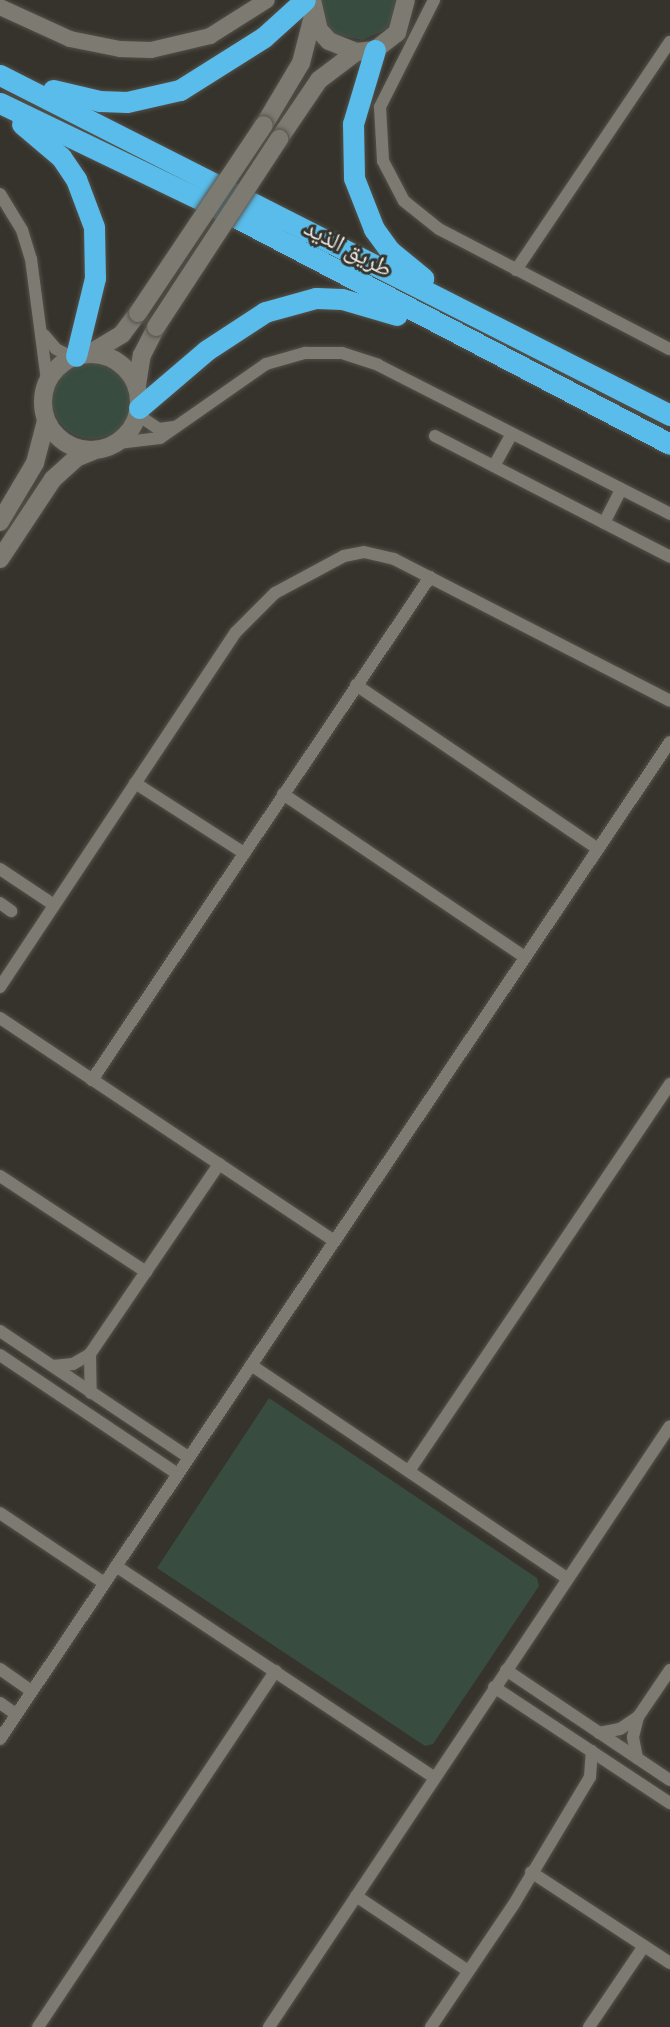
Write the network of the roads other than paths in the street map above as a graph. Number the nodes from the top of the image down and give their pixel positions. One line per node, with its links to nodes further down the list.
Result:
1 (267, 0): 5 (street)
2 (406, 0): 7 (main road)
3 (434, 0): 13 (street)
4 (310, 5): 7 (main road); 8 (highway); 16 (main road, bridge)
5 (0, 7)
6 (670, 42): 13 (street)
7 (366, 51): 18 (main road, bridge); 20 (highway)
8 (0, 65)
9 (0, 75): 20 (highway, طريق الذيد)
10 (0, 103): 23 (highway, طريق الذيد)
11 (0, 109): 16 (highway)
12 (0, 194): 14 (street)
13 (516, 270): 15 (street)
14 (44, 335): 16 (street); 17 (street)
15 (670, 349)
16 (79, 356): 17 (main road); 18 (main road)
17 (47, 381): 21 (main road)
18 (137, 386): 19 (main road)
19 (139, 411): 22 (street); 23 (highway); 26 (main road)
20 (664, 411)
21 (46, 421): 28 (main road); 32 (main road)
22 (177, 425): 24 (street); 26 (street)
23 (644, 431): 27 (highway, طريق الذيد)
24 (512, 435): 29 (street); 30 (street)
25 (435, 436): 29 (street)
26 (118, 443): 28 (main road)
27 (670, 444)
28 (93, 451): 35 (main road)
29 (494, 467): 33 (street)
30 (621, 489): 31 (street); 33 (street)
31 (670, 514)
32 (0, 522)
33 (604, 523): 34 (street)
34 (670, 557)
35 (0, 559)
36 (430, 577): 37 (street); 38 (street); 40 (street)
37 (356, 685): 41 (street); 42 (street)
38 (670, 701)
39 (670, 742): 42 (street)
40 (135, 783): 43 (street); 45 (street)
41 (283, 794): 43 (street); 46 (street)
42 (598, 849): 46 (street)
43 (244, 853): 49 (street)
44 (0, 869): 45 (street)
45 (54, 905): 47 (street)
46 (525, 957): 53 (street)
47 (0, 987)
48 (0, 1018): 49 (street)
49 (92, 1080): 51 (street)
50 (670, 1084): 63 (street)
51 (219, 1164): 53 (street); 54 (street)
52 (0, 1176): 54 (street)
53 (335, 1241): 58 (street)
54 (146, 1272): 56 (street)
55 (0, 1331): 59 (street)
56 (90, 1354): 59 (street); 60 (street)
57 (0, 1355): 64 (street)
58 (251, 1365): 62 (street); 63 (street)
59 (53, 1366): 60 (street)
60 (91, 1393): 62 (street)
61 (670, 1426): 67 (street)
62 (187, 1456): 64 (street)
63 (409, 1471): 67 (street)
64 (176, 1473): 66 (street)
65 (0, 1513): 68 (street)
66 (116, 1566): 68 (street); 72 (street)
67 (567, 1578): 70 (street)
68 (104, 1583): 74 (street)
69 (0, 1669): 74 (street)
70 (506, 1670): 73 (street); 78 (street)
71 (670, 1670): 77 (street)
72 (275, 1671): 83 (street); 92 (street)
73 (494, 1687): 80 (street); 83 (street)
74 (32, 1691): 76 (street)
75 (0, 1703): 76 (street)
76 (16, 1714): 79 (street)
77 (638, 1717): 78 (street); 81 (street)
78 (599, 1733): 81 (street)
79 (0, 1739)
80 (592, 1751): 82 (street); 84 (street)
81 (637, 1758): 85 (street)
82 (614, 1766): 84 (street); 86 (street)
83 (434, 1777): 88 (street)
84 (590, 1777): 87 (street)
85 (670, 1780)
86 (670, 1803)
87 (531, 1872): 89 (street); 91 (street)
88 (356, 1896): 91 (street); 93 (street)
89 (644, 1946): 90 (street); 95 (street)
90 (670, 1963)
91 (468, 1970): 94 (street)
92 (38, 2027)
93 (269, 2027)
94 (431, 2027)
95 (589, 2027)

